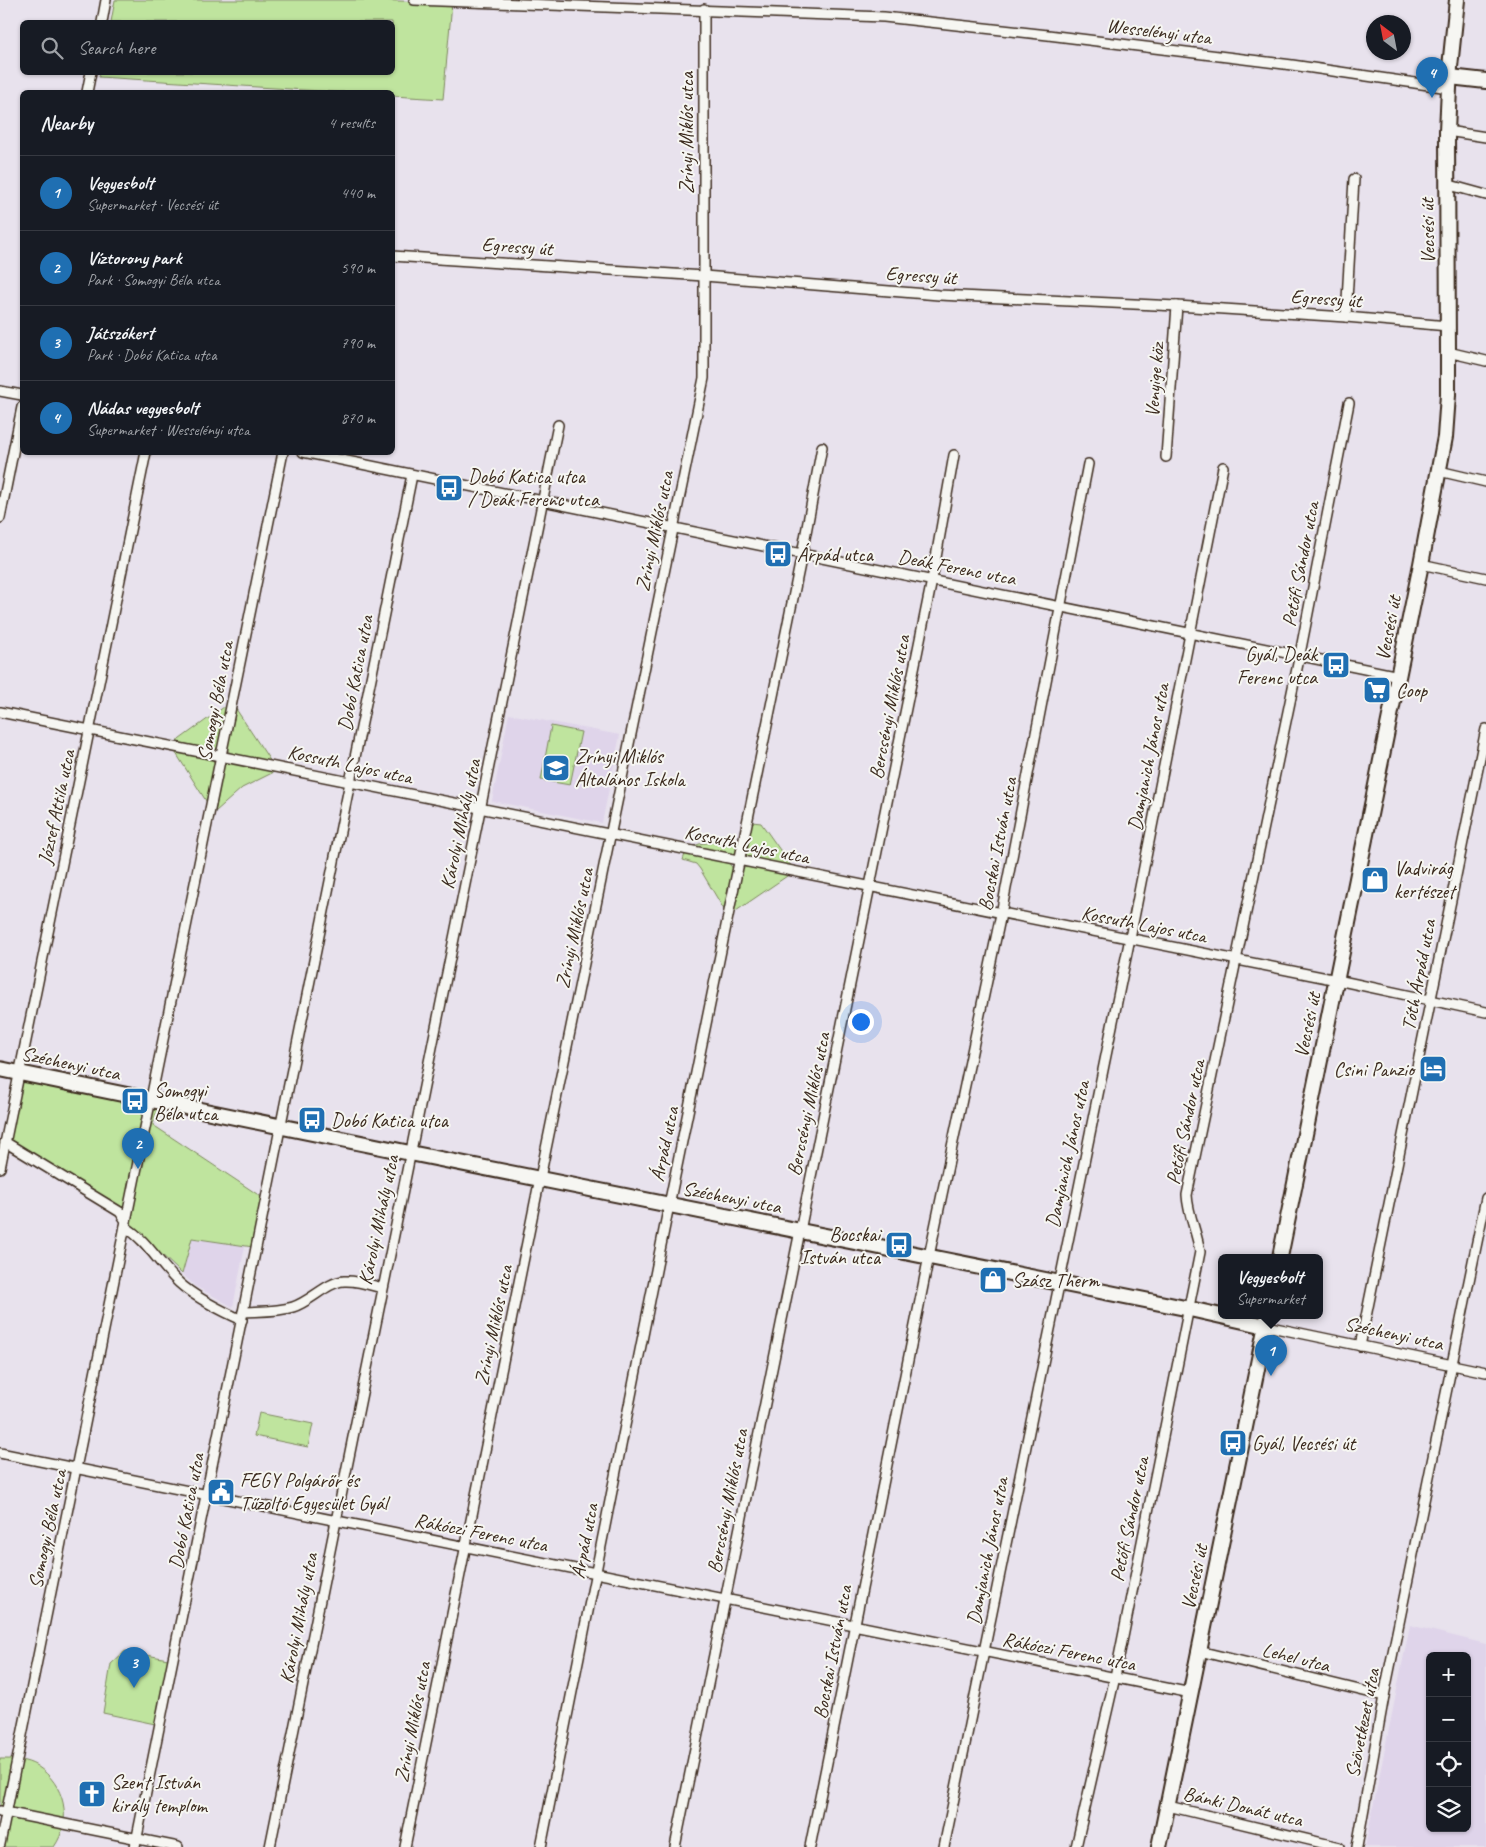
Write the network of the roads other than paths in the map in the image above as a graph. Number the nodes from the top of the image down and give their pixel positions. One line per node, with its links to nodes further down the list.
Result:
1 (106, 0): 5 (street)
2 (414, 0): 4 (street, Wesselényi utca)
3 (1457, 0): 8 (main road, Vecsési út)
4 (704, 9): 8 (street, Wesselényi utca); 16 (street, Zrínyi Miklós utca)
5 (102, 20)
6 (90, 75): 9 (street)
7 (1486, 81): 8 (main road)
8 (1450, 82): 10 (main road, Vecsési út)
9 (87, 90)
10 (1447, 131): 11 (street); 13 (main road, Vecsési út)
11 (1486, 137)
12 (1354, 179): 18 (street)
13 (1446, 184): 14 (street); 19 (main road, Vecsési út)
14 (1486, 195)
15 (395, 256): 16 (street, Egressy út)
16 (704, 276): 17 (street, Egressy út); 40 (street, Zrínyi Miklós utca)
17 (1177, 306): 18 (street, Egressy út); 32 (street, Venyige köz)
18 (1346, 317): 19 (street, Egressy út)
19 (1448, 326): 20 (main road, Vecsési út)
20 (1448, 352): 21 (street); 35 (main road, Vecsési út)
21 (1486, 361)
22 (0, 391): 23 (street)
23 (20, 395)
24 (1349, 404): 47 (street, Petőfi Sándor utca)
25 (20, 417): 39 (street)
26 (558, 425): 38 (street, Károlyi Mihály utca)
27 (822, 447): 41 (street, Árpád utca)
28 (145, 455): 50 (street, József Attila utca)
29 (282, 455): 52 (street, Somogyi Béla utca)
30 (317, 455): 36 (street, Deák Ferenc utca)
31 (954, 455): 44 (street, Bercsényi Miklós utca)
32 (1166, 457)
33 (1088, 464): 45 (street, Bocskai István utca)
34 (1223, 468): 46 (street, Damjanich János utca)
35 (1440, 471): 37 (street); 42 (main road, Vecsési út)
36 (412, 475): 38 (street, Deák Ferenc utca); 53 (street, Dobó Katica utca)
37 (1486, 482)
38 (543, 501): 40 (street, Deák Ferenc utca); 54 (street, Károlyi Mihály utca)
39 (0, 518)
40 (673, 527): 41 (street, Deák Ferenc utca); 55 (street, Zrínyi Miklós utca)
41 (802, 554): 44 (street, Deák Ferenc utca); 56 (street, Árpád utca)
42 (1421, 564): 43 (street); 48 (main road, Vecsési út)
43 (1486, 578)
44 (932, 580): 45 (street, Deák Ferenc utca); 57 (street, Bercsényi Miklós utca)
45 (1062, 606): 46 (street, Deák Ferenc utca); 58 (street, Bocskai István utca)
46 (1191, 633): 47 (street, Deák Ferenc utca); 59 (street, Damjanich János utca)
47 (1300, 654): 48 (street, Deák Ferenc utca); 60 (street, Petőfi Sándor utca)
48 (1399, 676): 61 (main road, Vecsési út)
49 (0, 712): 50 (street, Kossuth Lajos utca)
50 (90, 729): 52 (street, Kossuth Lajos utca); 65 (street, József Attila utca)
51 (1486, 729): 62 (street, Tóth Árpád utca)
52 (222, 756): 53 (street, Kossuth Lajos utca); 66 (street, Somogyi Béla utca)
53 (351, 782): 54 (street, Kossuth Lajos utca); 67 (street, Dobó Katica utca)
54 (481, 808): 55 (street, Kossuth Lajos utca); 69 (street, Károlyi Mihály utca)
55 (611, 834): 56 (street, Kossuth Lajos utca); 71 (street, Zrínyi Miklós utca)
56 (740, 861): 57 (street, Kossuth Lajos utca); 73 (street, Árpád utca)
57 (870, 887): 58 (street, Kossuth Lajos utca); 75 (street, Bercsényi Miklós utca)
58 (1001, 914): 59 (street, Kossuth Lajos utca); 77 (street, Bocskai István utca)
59 (1130, 938): 60 (street, Kossuth Lajos utca); 78 (street, Damjanich János utca)
60 (1236, 960): 61 (street, Kossuth Lajos utca); 80 (street, Petőfi Sándor utca)
61 (1337, 980): 62 (street, Kossuth Lajos utca); 76 (main road, Vecsési út)
62 (1431, 1002): 63 (street, Kossuth Lajos utca); 84 (street, Tóth Árpád utca)
63 (1486, 1012)
64 (0, 1069): 65 (main road, Széchenyi utca)
65 (19, 1072): 66 (main road, Széchenyi utca); 68 (street, József Attila utca)
66 (152, 1100): 67 (main road, Széchenyi utca); 74 (street, Somogyi Béla utca)
67 (280, 1127): 69 (main road, Széchenyi utca); 82 (street, Dobó Katica utca)
68 (5, 1142): 70 (street, József Attila utca); 74 (street)
69 (410, 1153): 71 (main road, Széchenyi utca); 79 (street, Károlyi Mihály utca)
70 (0, 1168)
71 (540, 1178): 73 (main road, Széchenyi utca); 91 (street, Zrínyi Miklós utca)
72 (1486, 1198): 85 (street, Szövetkezet utca)
73 (670, 1205): 75 (main road, Széchenyi utca); 92 (street, Árpád utca)
74 (125, 1222): 82 (street); 88 (street, Somogyi Béla utca)
75 (800, 1230): 77 (main road, Széchenyi utca); 93 (street, Bercsényi Miklós utca)
76 (1281, 1254)
77 (929, 1256): 78 (main road, Széchenyi utca); 94 (street, Bocskai István utca)
78 (1059, 1283): 80 (main road, Széchenyi utca); 96 (street, Damjanich János utca)
79 (382, 1288): 82 (street); 90 (street, Károlyi Mihály utca)
80 (1190, 1309): 81 (main road, Széchenyi utca); 97 (street, Petőfi Sándor utca)
81 (1218, 1313)
82 (242, 1316): 89 (street, Dobó Katica utca)
83 (1267, 1320): 84 (street, Széchenyi utca); 95 (main road, Vecsési út)
84 (1360, 1346): 85 (street, Széchenyi utca)
85 (1452, 1366): 86 (street, Széchenyi utca); 99 (street, Szövetkezet utca)
86 (1486, 1372)
87 (0, 1453): 88 (street, Rákóczi Ferenc utca)
88 (77, 1468): 89 (street, Rákóczi Ferenc utca); 101 (street, Somogyi Béla utca)
89 (207, 1495): 90 (street, Rákóczi Ferenc utca); 102 (street, Dobó Katica utca)
90 (336, 1521): 91 (street, Rákóczi Ferenc utca); 105 (street, Károlyi Mihály utca)
91 (465, 1546): 92 (street, Rákóczi Ferenc utca); 106 (street, Zrínyi Miklós utca)
92 (596, 1573): 93 (street, Rákóczi Ferenc utca); 107 (street, Árpád utca)
93 (725, 1599): 94 (street, Rákóczi Ferenc utca); 108 (street, Bercsényi Miklós utca)
94 (855, 1625): 96 (street, Rákóczi Ferenc utca); 109 (street, Bocskai István utca)
95 (1199, 1651): 98 (main road, Vecsési út); 99 (street, Lehel utca)
96 (984, 1652): 97 (street, Rákóczi Ferenc utca); 110 (street, Damjanich János utca)
97 (1114, 1677): 98 (street, Rákóczi Ferenc utca); 111 (street, Petőfi Sándor utca)
98 (1191, 1693): 100 (main road, Vecsési út)
99 (1384, 1696): 114 (street, Szövetkezet utca)
100 (1168, 1806): 112 (main road, Vecsési út); 113 (street, Bánki Donát utca)
101 (3, 1811): 102 (street); 103 (street, Somogyi Béla utca)
102 (136, 1843): 104 (street)
103 (0, 1844)
104 (178, 1847)
105 (270, 1847)
106 (405, 1847)
107 (541, 1847)
108 (675, 1847)
109 (810, 1847)
110 (944, 1847)
111 (1076, 1847)
112 (1159, 1847)
113 (1339, 1847)
114 (1357, 1847)

